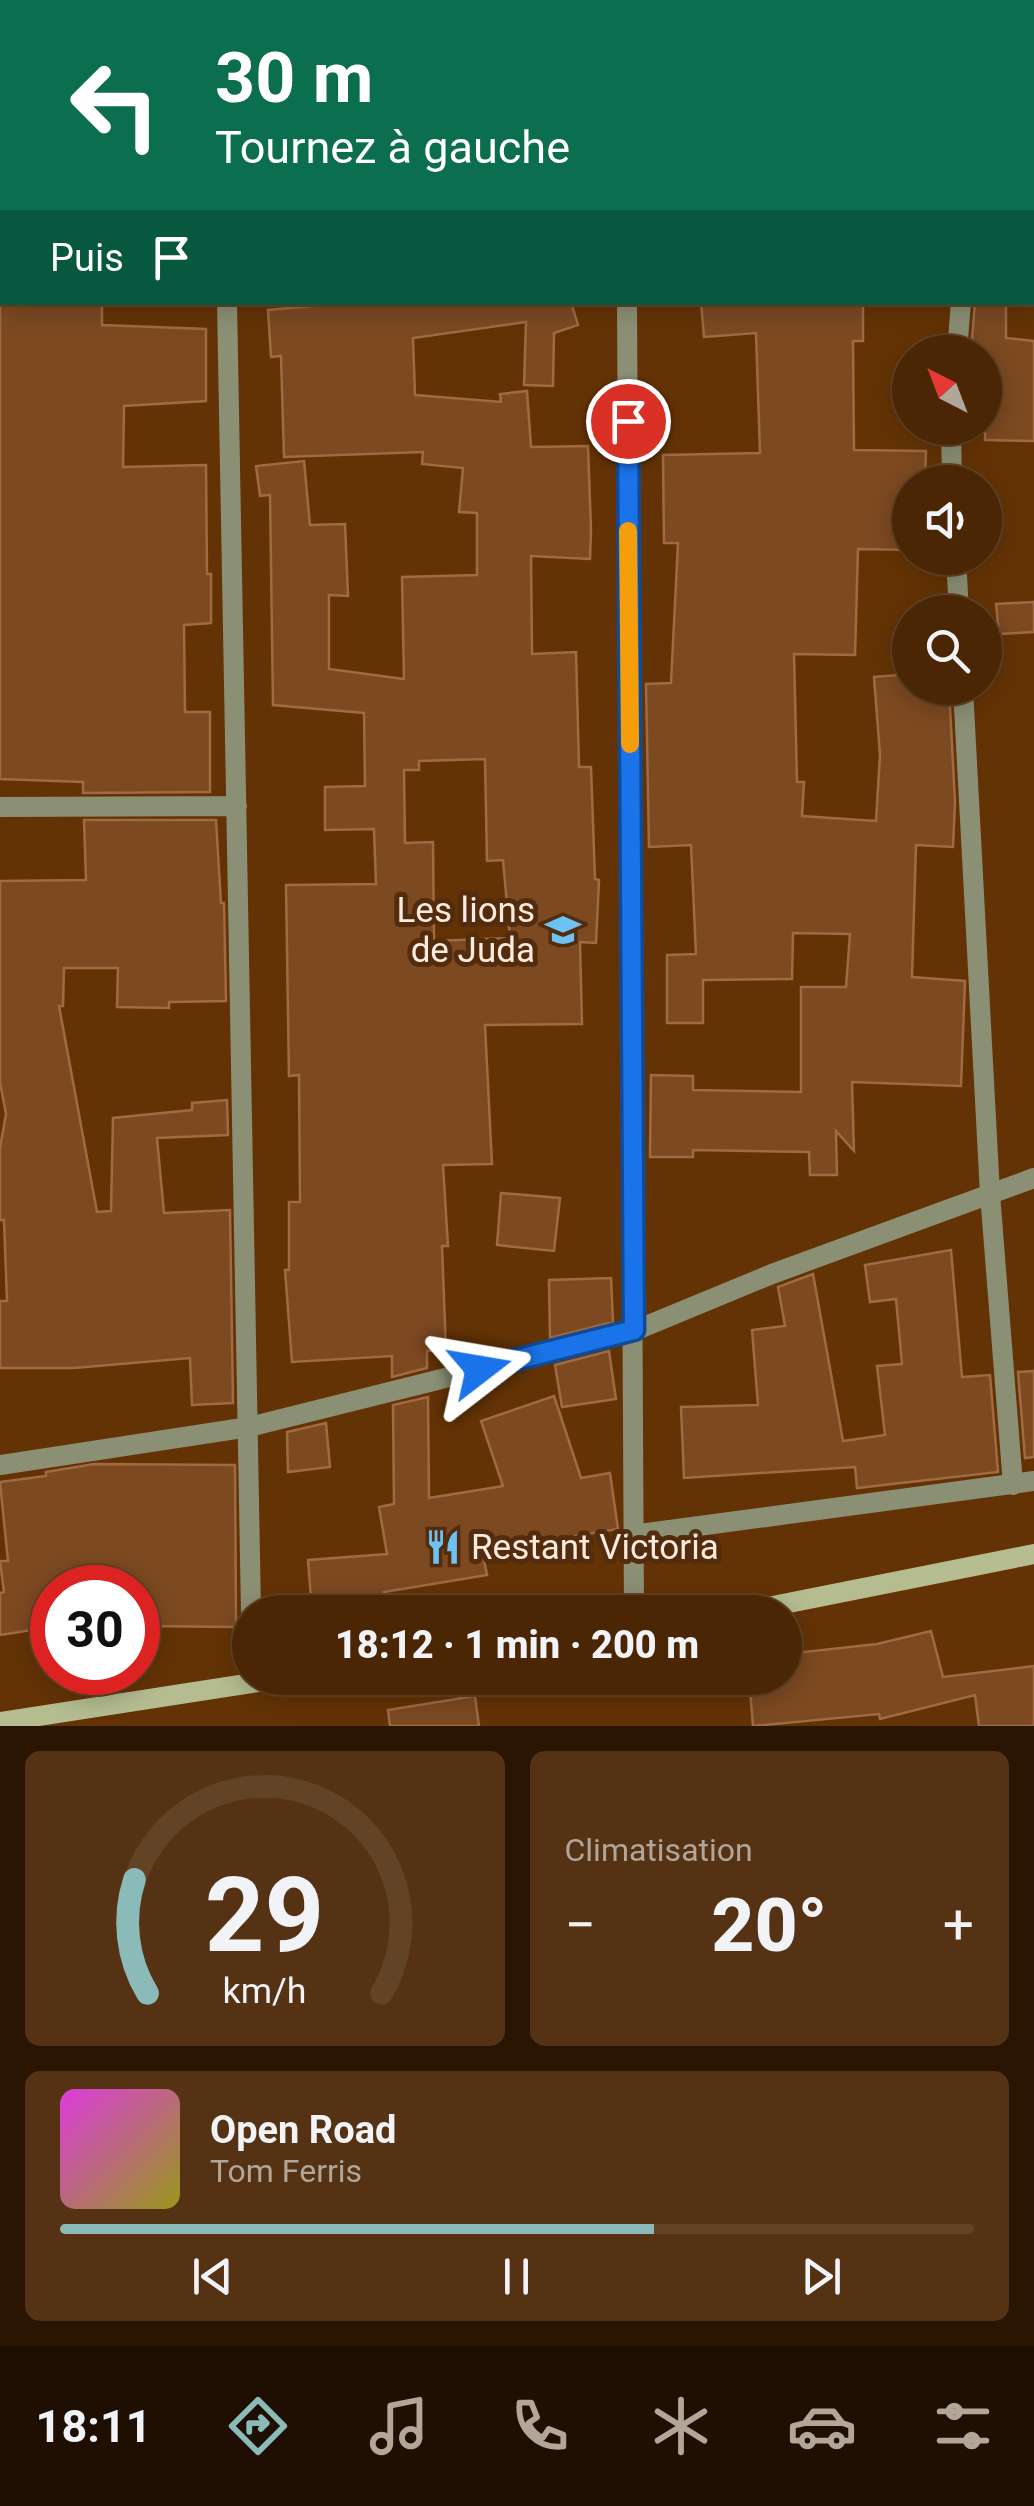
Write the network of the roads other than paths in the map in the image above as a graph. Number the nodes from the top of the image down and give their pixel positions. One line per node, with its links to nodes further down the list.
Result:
1 (227, 305): 6 (street)
2 (627, 305): 10 (street)
3 (961, 305): 4 (street)
4 (958, 335)
5 (964, 705): 9 (street)
6 (236, 806): 7 (street); 11 (street)
7 (0, 807)
8 (1034, 1178): 9 (street)
9 (990, 1194): 10 (street); 13 (street)
10 (634, 1330): 11 (street); 14 (street)
11 (249, 1427): 12 (street); 16 (street)
12 (0, 1465)
13 (1023, 1483): 14 (street)
14 (632, 1535): 17 (street)
15 (1034, 1554): 18 (main road)
16 (251, 1595)
17 (634, 1595)
18 (802, 1600)
19 (232, 1683): 20 (main road)
20 (0, 1722)

